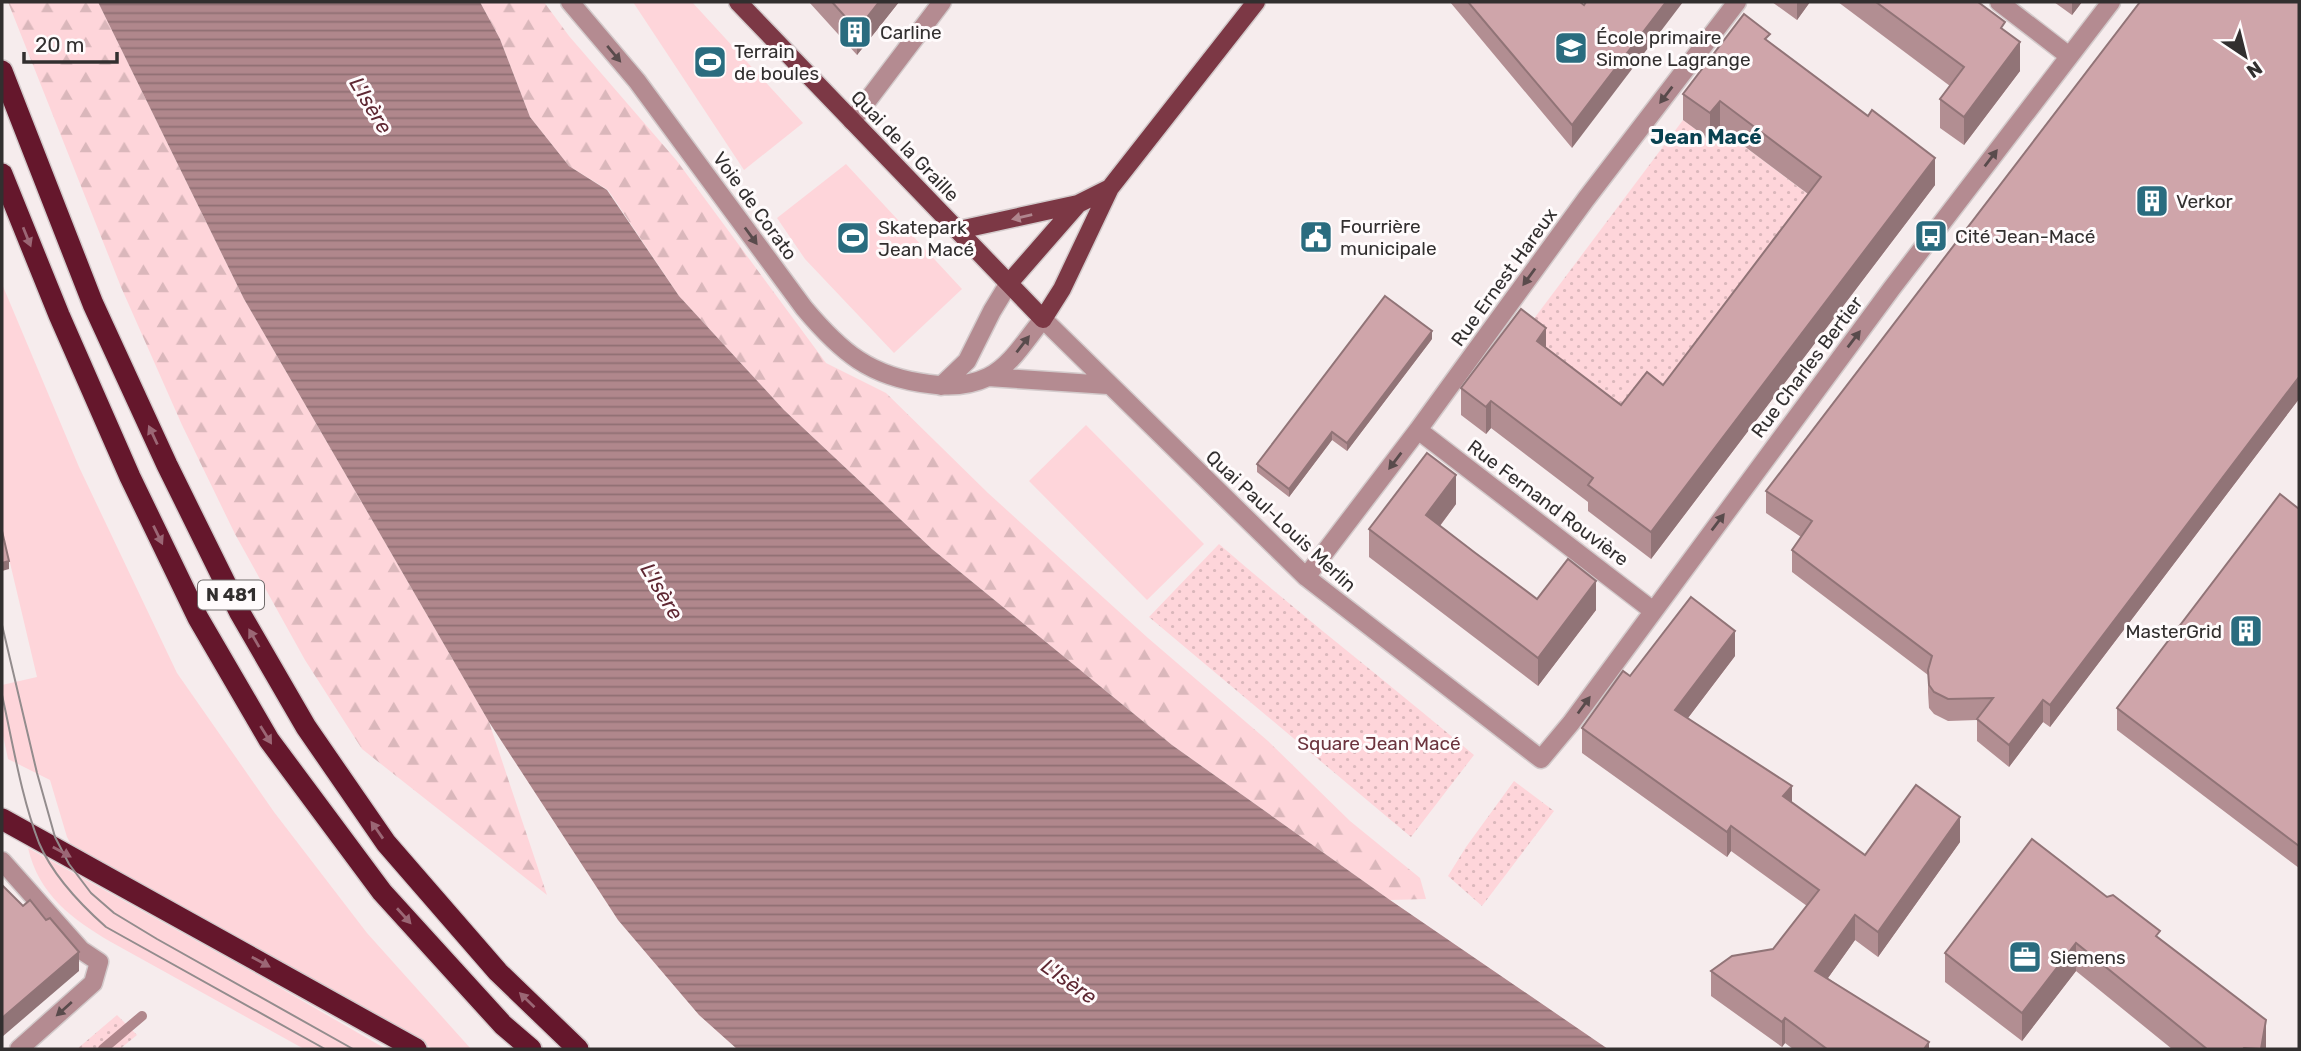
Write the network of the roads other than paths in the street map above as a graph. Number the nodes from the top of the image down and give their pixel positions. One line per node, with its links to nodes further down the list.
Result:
1 (570, 2): 19 (street, Voie de Corato, one-way to 19)
2 (738, 2): 10 (main road, Quai de la Graille)
3 (942, 2): 10 (street)
4 (1256, 2): 12 (main road)
5 (1737, 2): 20 (street, Rue Ernest Hareux, one-way to 20)
6 (1998, 2): 8 (street)
7 (2110, 2): 8 (street, Rue Charles Bertier)
8 (2069, 55): 22 (street, Rue Charles Bertier, one-way to 8)
9 (2, 71): 29 (highway, N 481, one-way to 9)
10 (852, 121): 14 (main road, Quai de la Graille)
11 (2, 174): 28 (highway, N 481, one-way to 28)
12 (1110, 188): 13 (main road); 16 (main road)
13 (1078, 204): 14 (main road, one-way to 14); 15 (main road)
14 (958, 230): 15 (main road, Quai de la Graille)
15 (1009, 283): 16 (main road, Quai de la Graille); 19 (street)
16 (1043, 319): 17 (street, Voie de Corato, one-way to 16); 18 (street, Quai Paul-Louis Merlin)
17 (988, 377): 18 (street, Voie de Corato); 19 (street, Voie de Corato)
18 (1108, 385): 21 (street, Quai Paul-Louis Merlin)
19 (941, 386)
20 (1418, 430): 21 (street, Rue Ernest Hareux, one-way to 21); 22 (street, Rue Fernand Rouvière)
21 (1306, 577): 23 (street, Quai Paul-Louis Merlin)
22 (1652, 610): 23 (street, Rue Charles Bertier, one-way to 22)
23 (1541, 759)
24 (2, 820): 27 (highway, one-way to 27)
25 (2, 861): 26 (street, one-way to 26)
26 (19, 1049)
27 (416, 1049)
28 (531, 1049)
29 (578, 1049)

